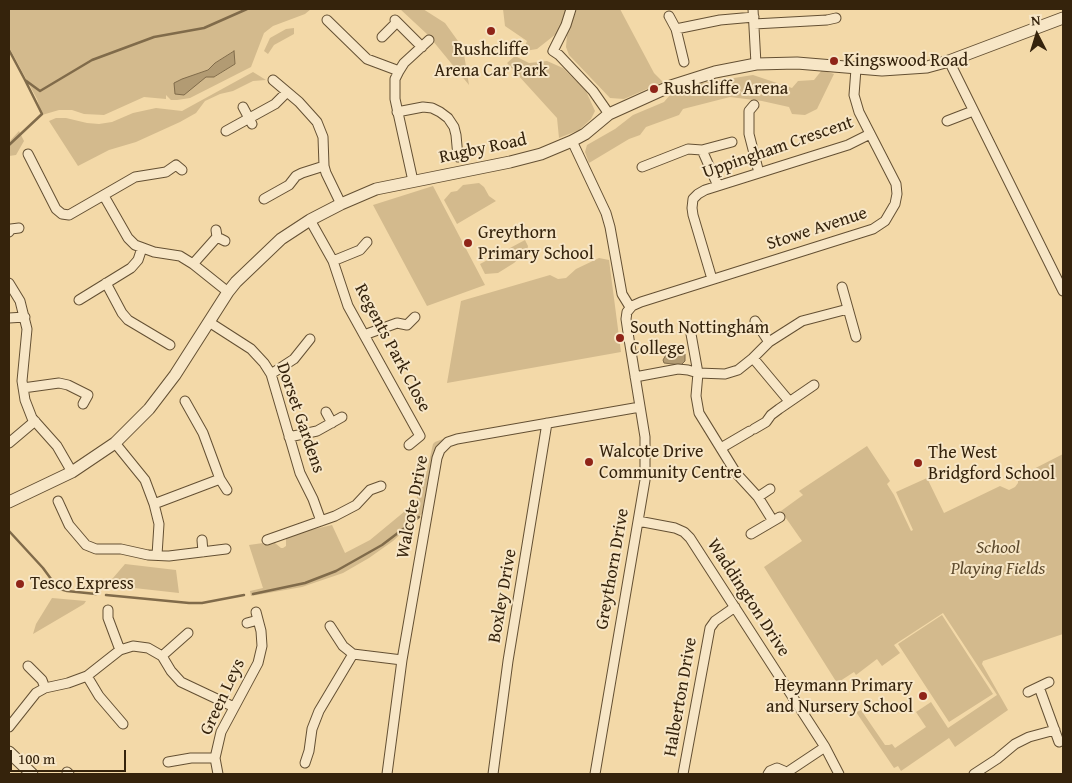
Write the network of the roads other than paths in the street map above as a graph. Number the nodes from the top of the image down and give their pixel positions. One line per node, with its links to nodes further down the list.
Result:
1 (571, 9): 20 (street)
2 (669, 16): 7 (street)
3 (754, 17): 4 (street); 7 (street); 11 (street)
4 (836, 18)
5 (1063, 18): 10 (street, Rugby Road)
6 (327, 20): 13 (street)
7 (676, 29): 9 (street)
8 (382, 37): 13 (street)
9 (684, 62)
10 (949, 62): 12 (street, Rugby Road); 18 (street)
11 (756, 64): 12 (street, Rugby Road); 20 (street, Rugby Road)
12 (856, 69): 24 (street, Stowe Avenue)
13 (399, 71): 19 (street)
14 (273, 80): 15 (street)
15 (287, 92): 21 (street); 30 (street)
16 (754, 105): 33 (street)
17 (243, 107): 21 (street)
18 (973, 110): 22 (street); 49 (street)
19 (398, 112): 29 (street); 34 (street)
20 (609, 114): 25 (street, Rugby Road)
21 (251, 121): 23 (street)
22 (947, 122)
23 (226, 131)
24 (870, 134): 33 (street, Uppingham Crescent); 45 (street, Stowe Avenue)
25 (572, 142): 34 (street, Rugby Road); 52 (street, Greythorn Drive)
26 (732, 142): 27 (street)
27 (702, 150): 31 (street); 35 (street)
28 (28, 154): 36 (street)
29 (455, 155)
30 (324, 166): 37 (street); 38 (street)
31 (642, 167)
32 (182, 170): 36 (street)
33 (759, 173): 35 (street, Uppingham Crescent)
34 (413, 181): 38 (street, Rugby Road)
35 (718, 186): 45 (street, Uppingham Crescent)
36 (104, 196): 42 (street)
37 (264, 199)
38 (341, 204): 39 (street, Rugby Road)
39 (310, 220): 43 (street, Regents Park Close); 50 (street, Rugby Road)
40 (220, 236): 44 (street)
41 (366, 242): 43 (street)
42 (142, 248): 44 (street); 47 (street)
43 (332, 261): 60 (street, Regents Park Close)
44 (193, 264): 50 (street)
45 (712, 279): 52 (street, Stowe Avenue)
46 (9, 283): 54 (street)
47 (106, 283): 51 (street); 64 (street)
48 (842, 287): 53 (street)
49 (1063, 291)
50 (228, 292): 57 (street, Rugby Road)
51 (80, 300)
52 (630, 307): 68 (street, Greythorn Drive)
53 (848, 309): 61 (street); 63 (street)
54 (24, 317): 56 (street); 70 (street)
55 (415, 317): 60 (street)
56 (9, 318)
57 (209, 322): 66 (street, Dorset Gardens); 82 (street, Rugby Road)
58 (755, 322): 63 (street)
59 (691, 334): 67 (street)
60 (364, 335): 83 (street, Regents Park Close)
61 (856, 337)
62 (310, 339): 66 (street)
63 (769, 342): 65 (street)
64 (164, 344)
65 (753, 358): 67 (street); 72 (street)
66 (270, 374): 80 (street, Dorset Gardens)
67 (698, 374): 68 (street); 84 (street)
68 (635, 377): 74 (street, Greythorn Drive)
69 (814, 385): 72 (street)
70 (23, 388): 73 (street); 77 (street)
71 (186, 401): 86 (street)
72 (789, 401): 84 (street)
73 (83, 404)
74 (640, 407): 79 (street, Walcote Drive); 95 (street, Greythorn Drive)
75 (326, 412): 78 (street)
76 (342, 417): 78 (street)
77 (35, 421): 81 (street); 85 (street)
78 (332, 423): 80 (street)
79 (547, 423): 110 (street, Walcote Drive); 130 (street, Boxley Drive)
80 (289, 437): 94 (street, Dorset Gardens)
81 (9, 442)
82 (115, 443): 85 (street, Rugby Road); 93 (street)
83 (409, 445)
84 (721, 448): 90 (street)
85 (72, 472): 92 (street, Rugby Road)
86 (220, 479): 89 (street); 93 (street)
87 (381, 486): 94 (street)
88 (770, 489): 90 (street)
89 (227, 490)
90 (758, 496): 96 (street)
91 (58, 501): 101 (street)
92 (9, 502)
93 (154, 504): 101 (street)
94 (321, 521): 98 (street)
95 (638, 521): 102 (street, Waddington Drive); 131 (street, Greythorn Drive)
96 (751, 534)
97 (202, 540): 100 (street)
98 (267, 540)
99 (226, 550): 100 (street)
100 (203, 552): 101 (street)
101 (157, 556)
102 (735, 608): 122 (street, Waddington Drive); 132 (street, Halberton Drive)
103 (108, 610): 107 (street)
104 (247, 623): 117 (street, Green Leys)
105 (330, 626): 108 (street)
106 (188, 633): 109 (street)
107 (120, 650): 109 (street); 112 (street)
108 (353, 654): 110 (street); 126 (street)
109 (162, 656): 117 (street)
110 (402, 660): 129 (street, Walcote Drive)
111 (28, 666): 115 (street)
112 (87, 676): 115 (street); 118 (street)
113 (1049, 682): 114 (street)
114 (1039, 686): 116 (street); 120 (street)
115 (45, 688): 119 (street)
116 (1028, 692)
117 (234, 707): 124 (street, Green Leys)
118 (123, 724)
119 (9, 727)
120 (1055, 730): 121 (street); 136 (street)
121 (1059, 742)
122 (825, 747): 134 (street); 135 (street, Waddington Drive)
123 (9, 752): 127 (street)
124 (215, 758): 125 (street, Green Leys); 128 (street, Green Leys)
125 (168, 762)
126 (304, 762)
127 (32, 774)
128 (218, 774)
129 (387, 774)
130 (492, 774)
131 (595, 774)
132 (683, 774)
133 (768, 774): 134 (street)
134 (787, 774)
135 (838, 774)
136 (974, 774)

